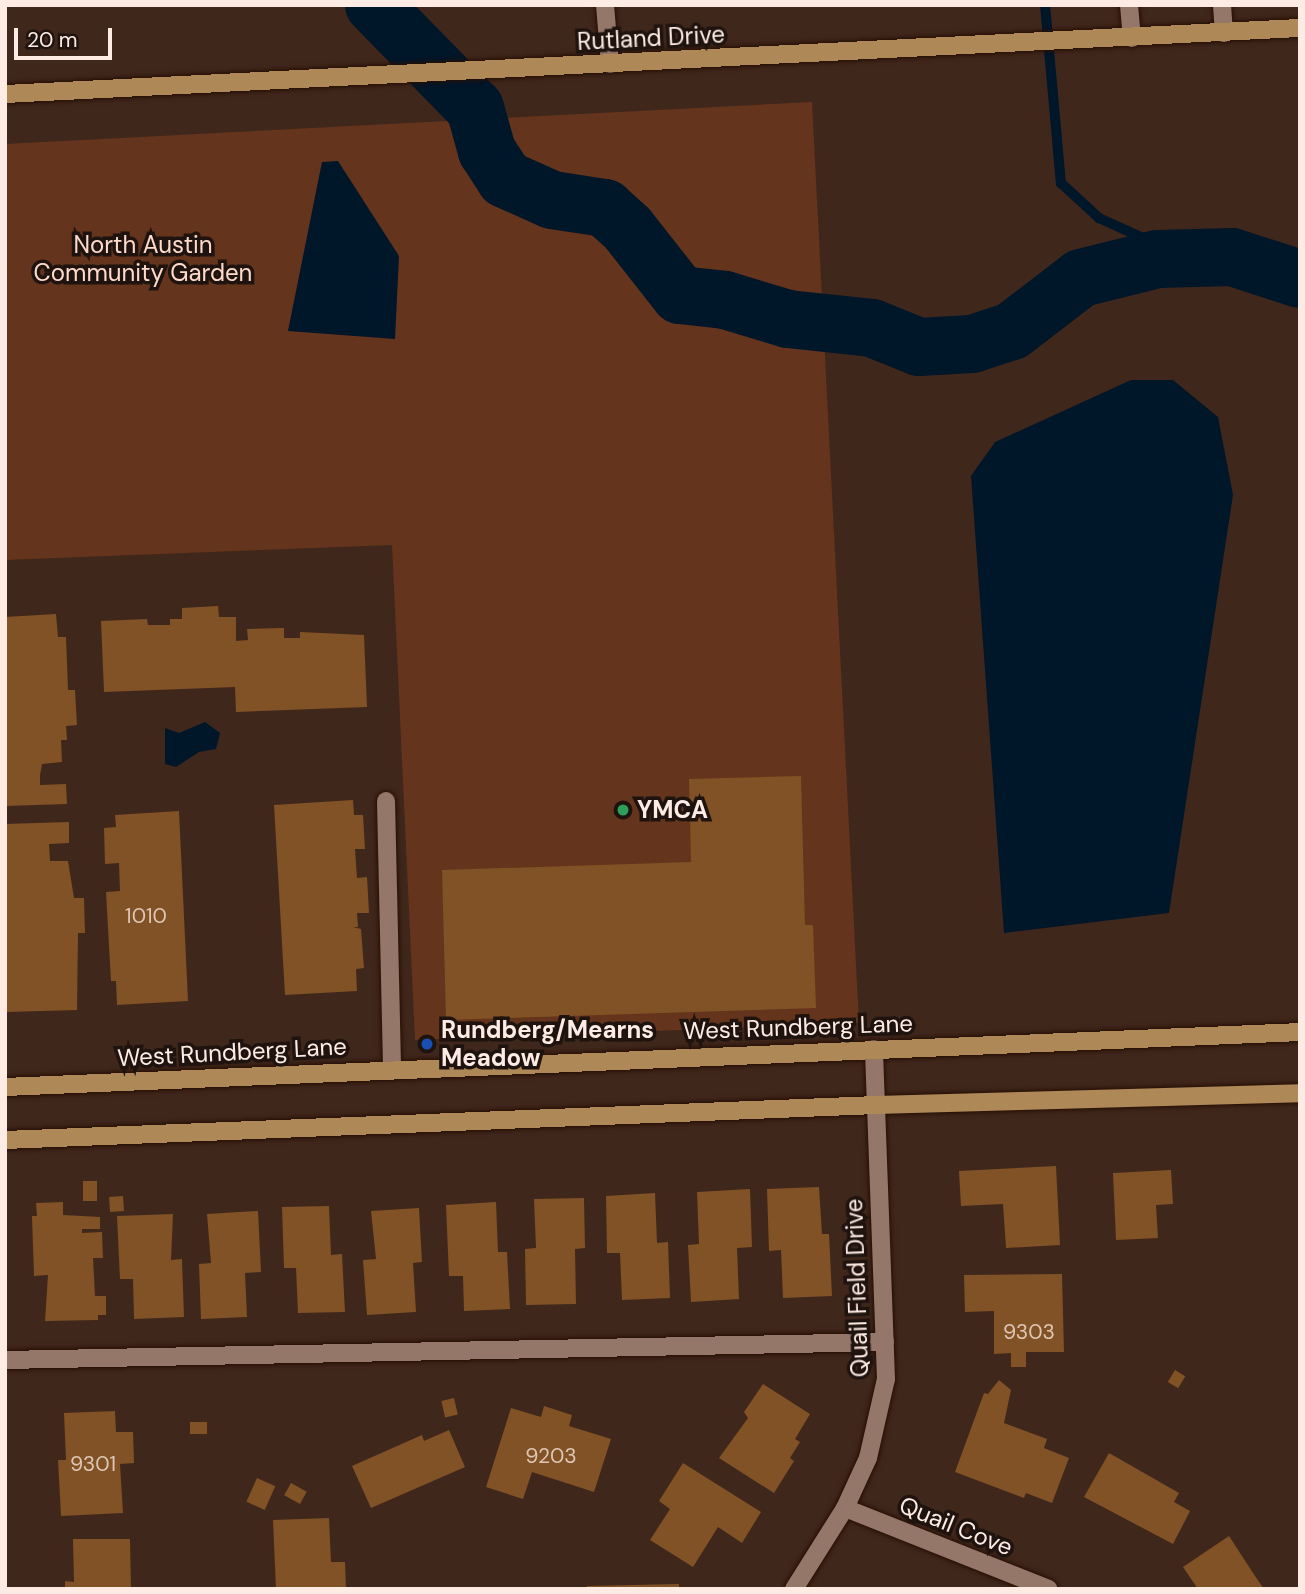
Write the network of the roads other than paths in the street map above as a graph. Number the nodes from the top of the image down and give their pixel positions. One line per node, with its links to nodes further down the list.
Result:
1 (605, 5): 7 (street)
2 (1129, 5): 6 (street)
3 (1222, 5): 5 (street)
4 (1300, 28): 5 (main road, Rutland Drive)
5 (1224, 33): 6 (main road, Rutland Drive)
6 (1132, 38): 7 (main road, Rutland Drive)
7 (610, 64): 8 (main road, Rutland Drive)
8 (5, 94)
9 (386, 801): 12 (street)
10 (1300, 1032): 11 (main road, West Rundberg Lane)
11 (874, 1049): 12 (main road, West Rundberg Lane); 15 (street, Quail Field Drive)
12 (392, 1068): 13 (main road, West Rundberg Lane)
13 (5, 1087)
14 (1300, 1093): 15 (main road)
15 (876, 1105): 16 (main road); 17 (street, Quail Field Drive)
16 (5, 1140)
17 (885, 1342): 18 (street); 19 (street, Quail Field Drive)
18 (5, 1360)
19 (845, 1508): 20 (street, Quail Field Drive); 21 (street, Quail Cove)
20 (794, 1589)
21 (1049, 1589)

